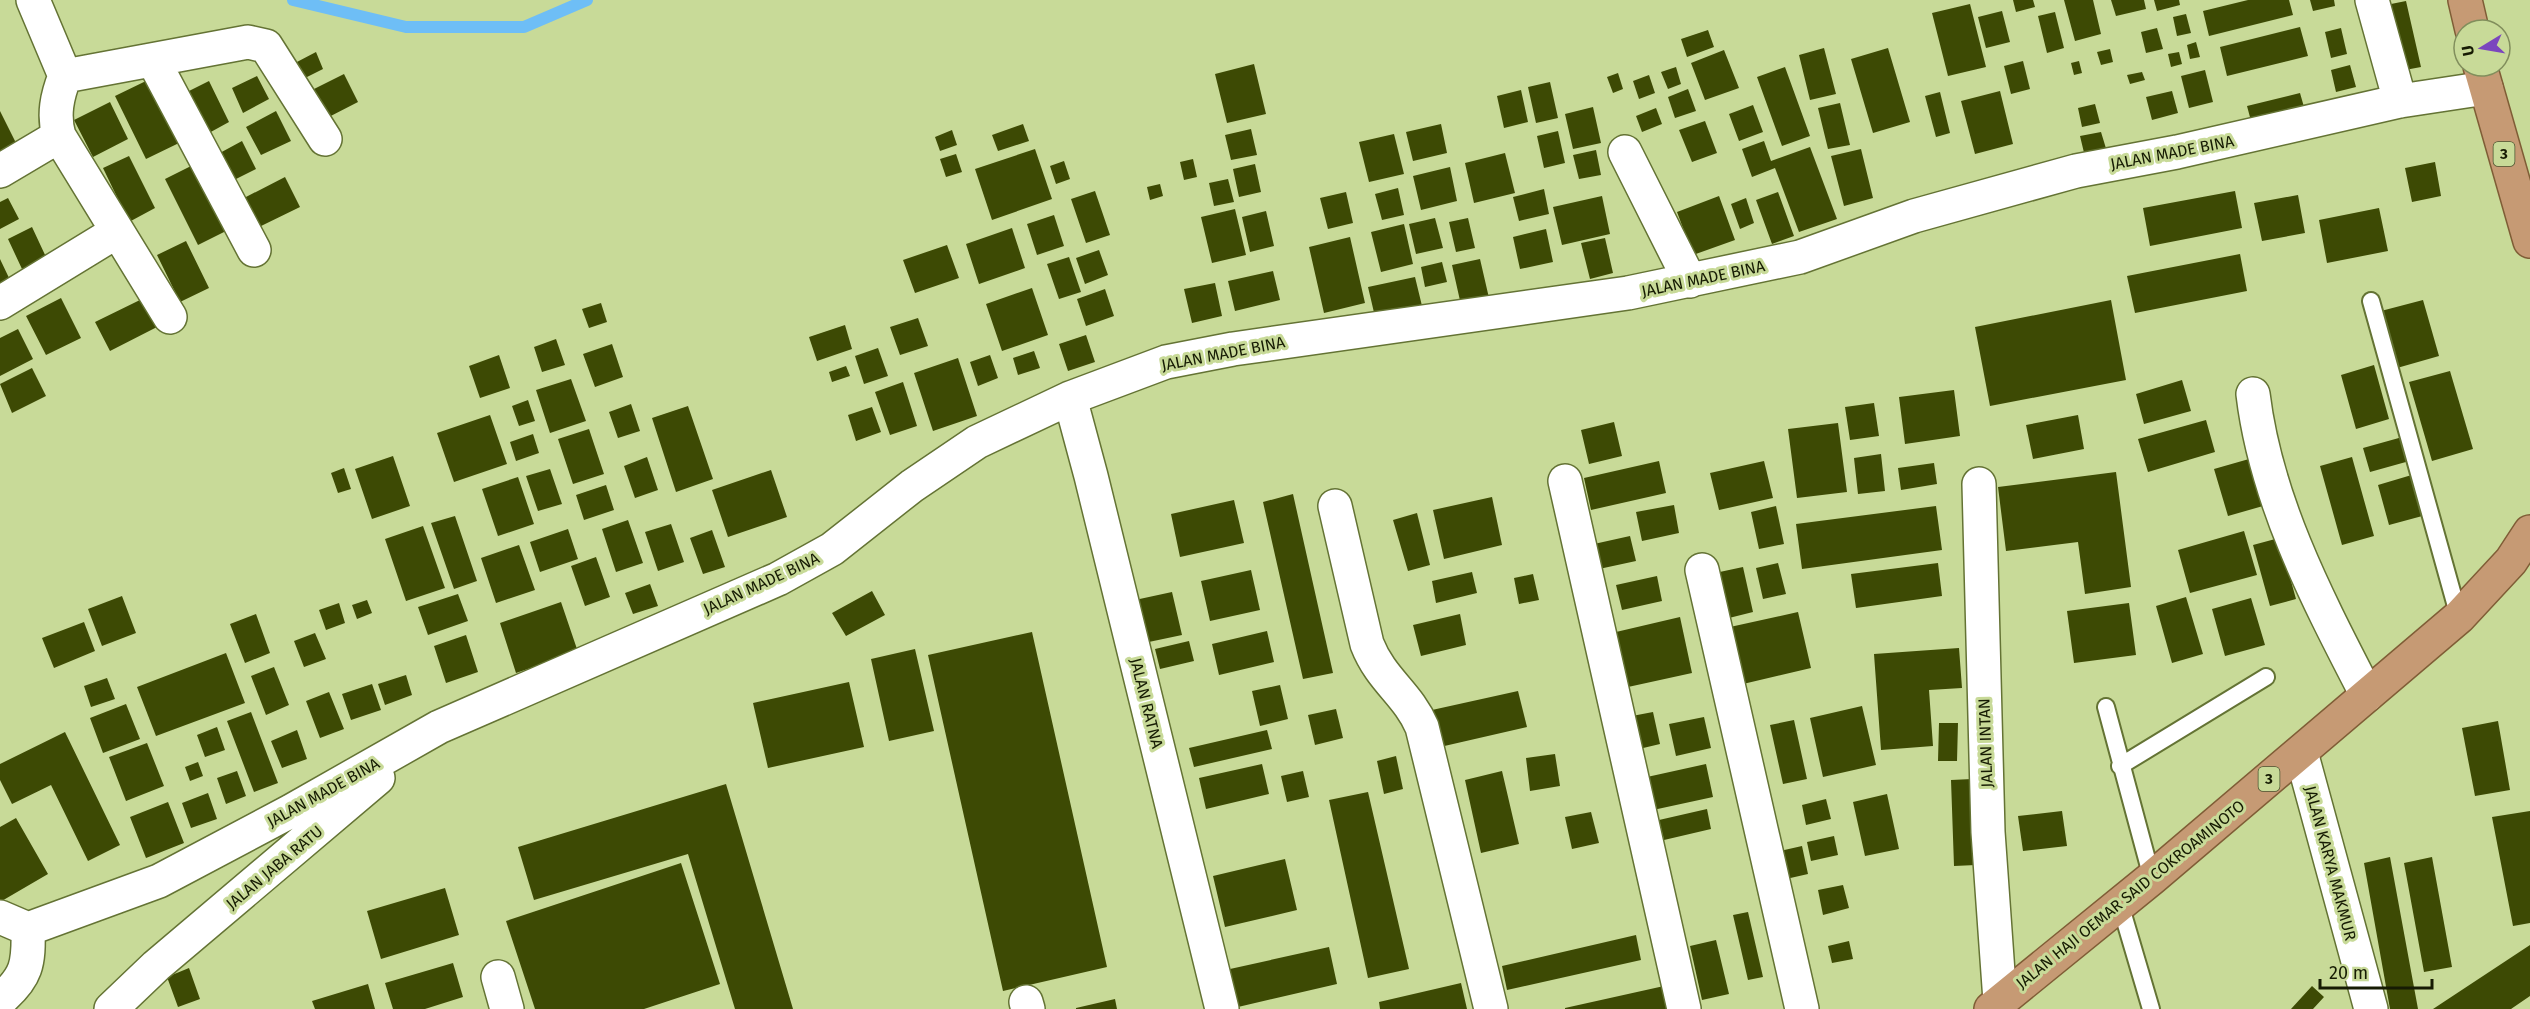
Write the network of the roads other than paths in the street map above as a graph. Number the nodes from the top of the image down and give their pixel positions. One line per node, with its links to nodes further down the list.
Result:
1 (33, 0): 6 (street)
2 (2372, 0): 9 (street)
3 (2465, 0): 4 (highway)
4 (2469, 18)
5 (153, 60): 6 (street); 11 (street); 16 (street)
6 (65, 76): 10 (street)
7 (2480, 78): 9 (street, JALAN MADE BINA)
8 (2483, 78): 15 (highway, 3)
9 (2400, 101): 17 (street, JALAN MADE BINA)
10 (59, 136): 13 (street); 14 (street)
11 (325, 139)
12 (1625, 152): 17 (street)
13 (0, 171)
14 (116, 232): 19 (street); 20 (street)
15 (2530, 241)
16 (254, 250)
17 (1690, 281): 22 (street, JALAN MADE BINA)
18 (2371, 301): 28 (lane)
19 (0, 303)
20 (170, 317)
21 (2253, 394): 30 (street)
22 (1070, 398): 32 (street, JALAN MADE BINA); 43 (street, JALAN RATNA)
23 (1565, 482): 45 (street)
24 (1979, 484): 40 (street, JALAN INTAN)
25 (1335, 506): 44 (street)
26 (2530, 532): 28 (highway, JALAN HAJI OEMAR SAID COKROAMINOTO / 3)
27 (1702, 570): 46 (street)
28 (2459, 617): 30 (highway, JALAN HAJI OEMAR SAID COKROAMINOTO / 3)
29 (2266, 677): 34 (lane)
30 (2367, 695): 33 (highway, JALAN HAJI OEMAR SAID COKROAMINOTO / 3)
31 (2106, 706): 34 (lane)
32 (439, 727): 37 (street, JALAN MADE BINA); 41 (street, JALAN JABA RATU)
33 (2301, 752): 35 (highway, JALAN HAJI OEMAR SAID COKROAMINOTO / 3); 48 (street, JALAN KARYA MAKMUR)
34 (2120, 766): 35 (lane)
35 (2152, 878): 36 (highway, JALAN HAJI OEMAR SAID COKROAMINOTO / 3)
36 (2120, 904): 40 (highway, JALAN HAJI OEMAR SAID COKROAMINOTO / 3); 47 (lane)
37 (14, 923): 39 (street)
38 (498, 977): 42 (street)
39 (0, 1000)
40 (1995, 1005)
41 (111, 1009)
42 (507, 1009)
43 (1222, 1009)
44 (1491, 1009)
45 (1684, 1009)
46 (1803, 1009)
47 (2151, 1009)
48 (2371, 1009)

